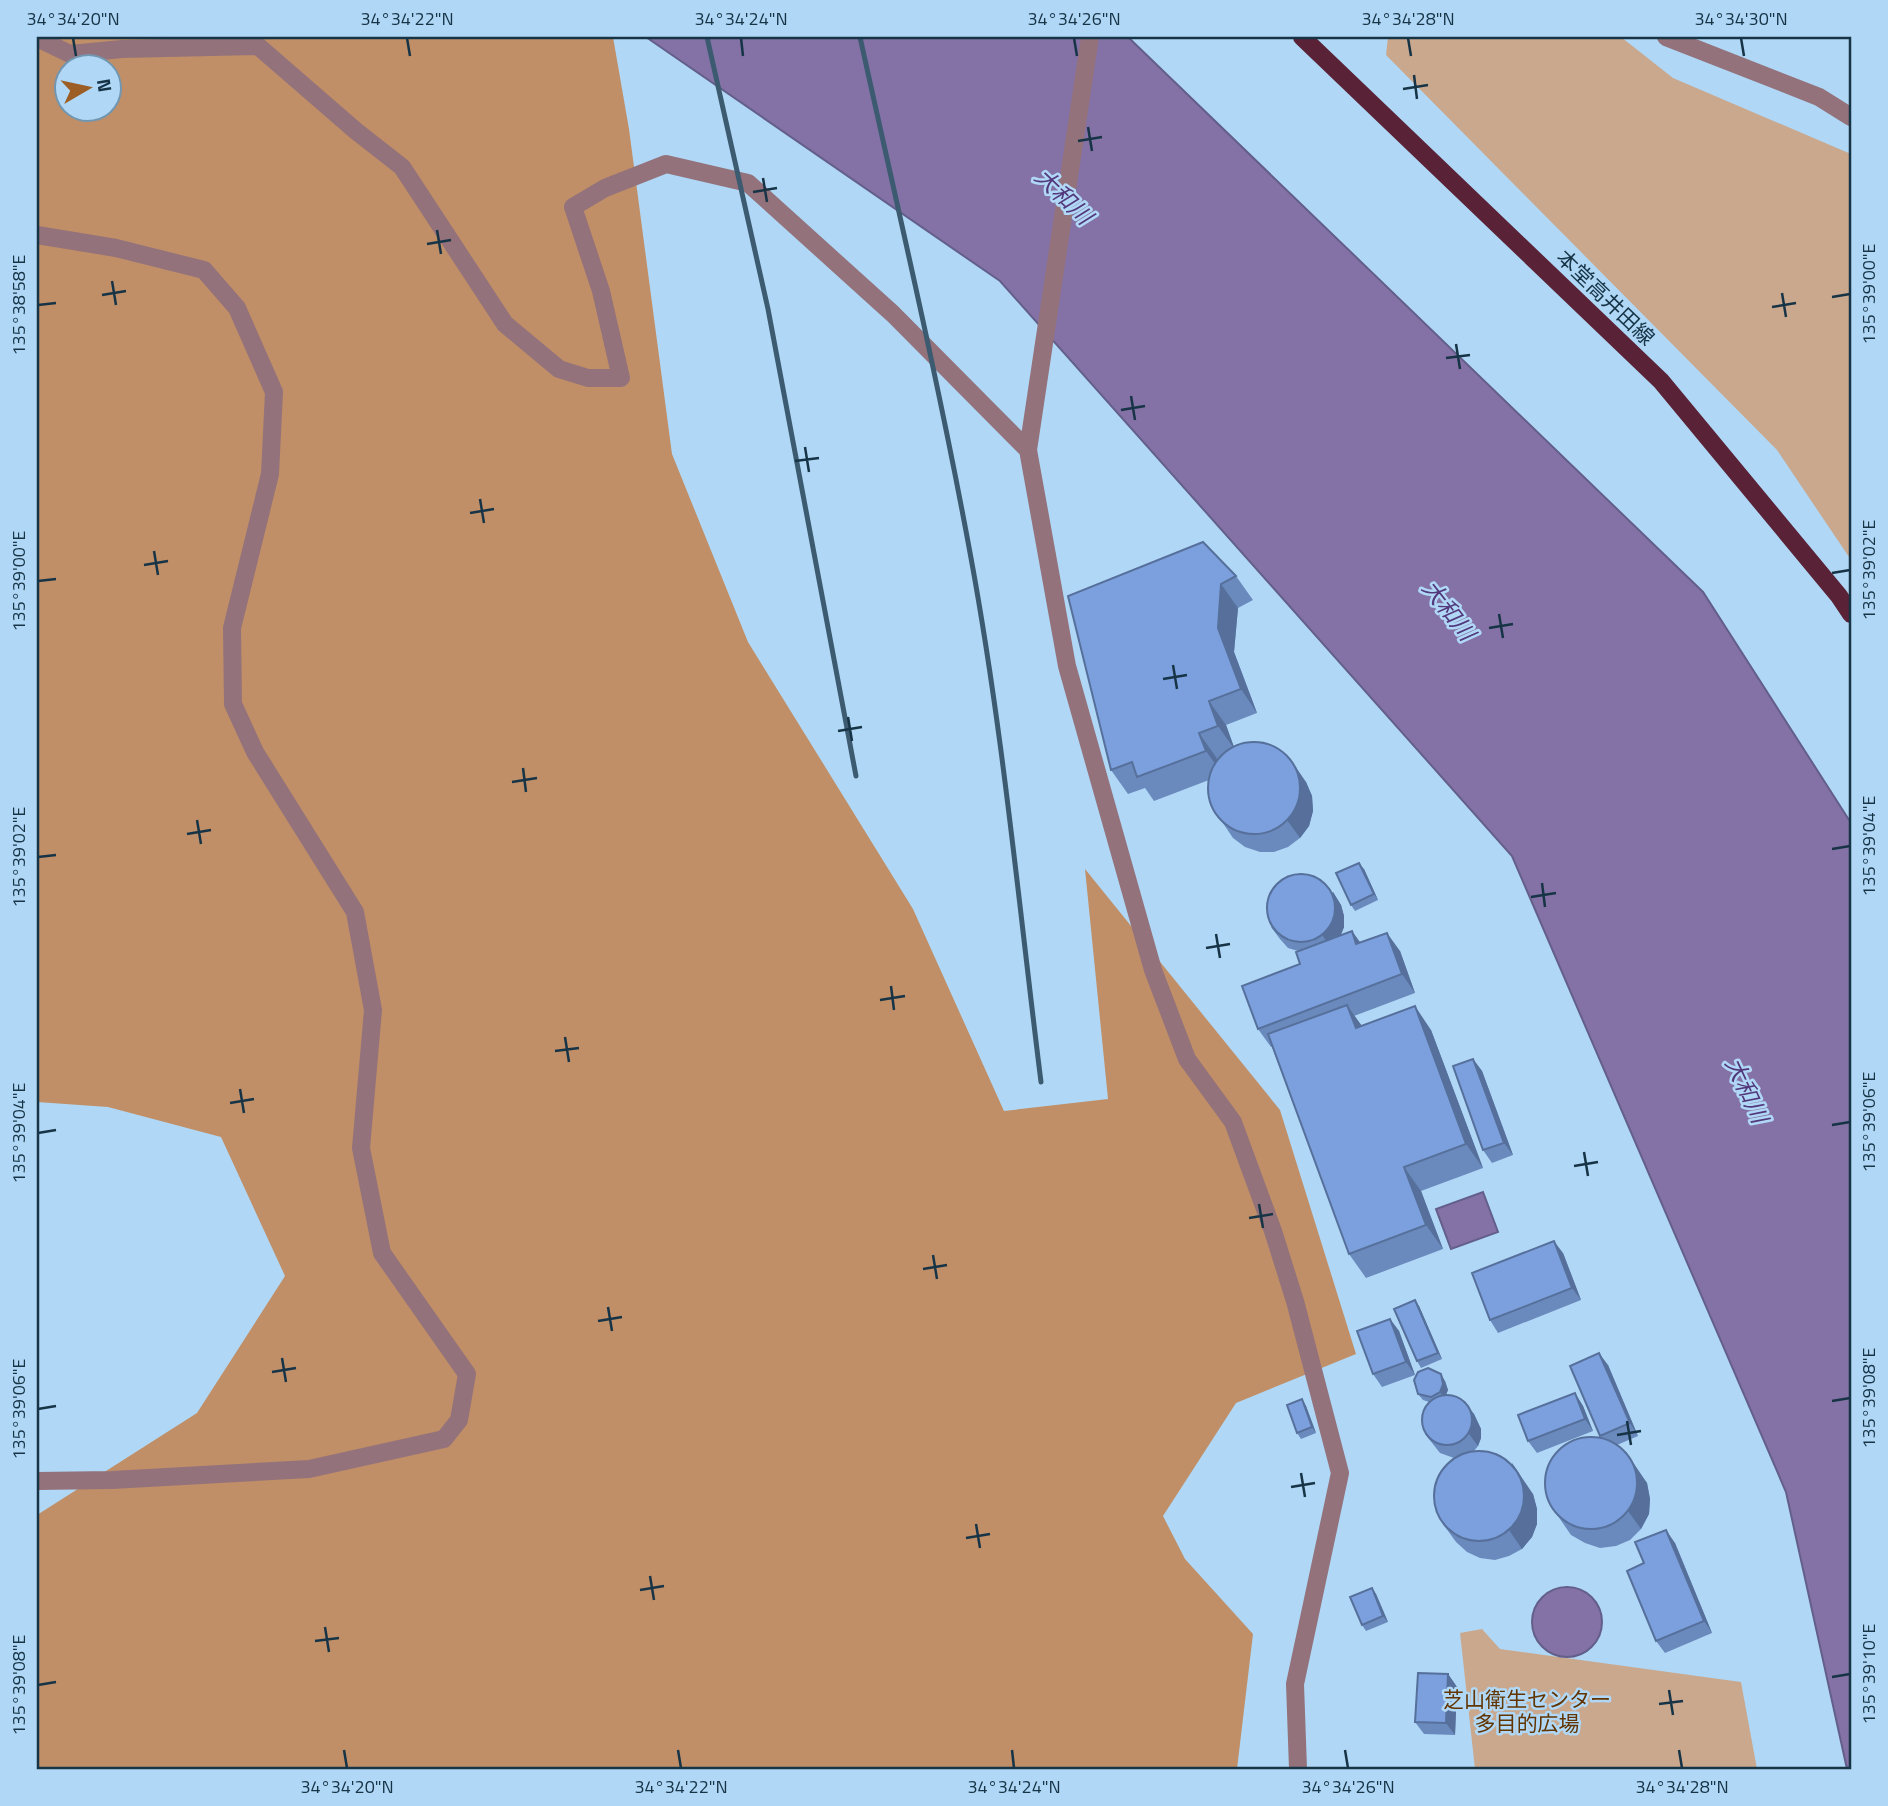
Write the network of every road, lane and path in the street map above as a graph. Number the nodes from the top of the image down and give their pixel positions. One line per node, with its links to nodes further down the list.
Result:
1 (1090, 37): 7 (street)
2 (1302, 37): 8 (main road, 本堂高井田線)
3 (1666, 37): 5 (street)
4 (37, 38): 7 (street)
5 (1851, 117)
6 (37, 235): 9 (street)
7 (1028, 450): 10 (street)
8 (1851, 614)
9 (37, 1482)
10 (1298, 1769)

